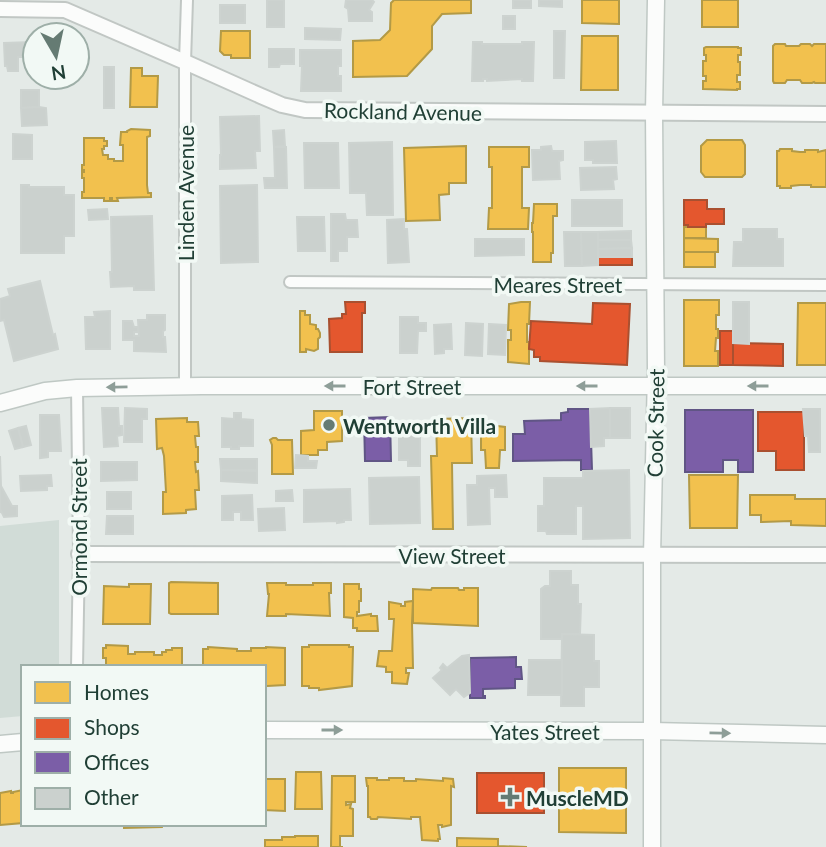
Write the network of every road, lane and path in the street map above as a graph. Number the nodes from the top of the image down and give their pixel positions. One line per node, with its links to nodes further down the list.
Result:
1 (187, 0): 4 (street, Linden Avenue)
2 (656, 0): 5 (main road, Cook Street)
3 (0, 9): 4 (street, Rockland Avenue)
4 (185, 62): 5 (street, Rockland Avenue); 10 (street, Linden Avenue)
5 (654, 113): 6 (street, Rockland Avenue); 8 (main road, Cook Street)
6 (826, 114)
7 (290, 282): 8 (street, Meares Street)
8 (655, 284): 9 (street, Meares Street); 11 (main road, Cook Street)
9 (826, 285)
10 (185, 386): 11 (main road, Fort Street, one-way to 10); 13 (main road, Fort Street, one-way to 13)
11 (656, 386): 12 (main road, Fort Street, one-way to 11); 16 (main road, Cook Street)
12 (826, 386)
13 (77, 388): 14 (main road, Fort Street); 15 (street, Ormond Street)
14 (0, 403)
15 (79, 554): 16 (street, View Street); 18 (street, Ormond Street)
16 (652, 555): 17 (street, View Street); 20 (main road, Cook Street)
17 (826, 555)
18 (77, 665)
19 (266, 730): 20 (main road, Yates Street, one-way to 20)
20 (652, 731): 21 (main road, Yates Street, one-way to 21); 24 (main road, Cook Street)
21 (826, 735)
22 (21, 742): 23 (main road)
23 (0, 744)
24 (652, 847)

